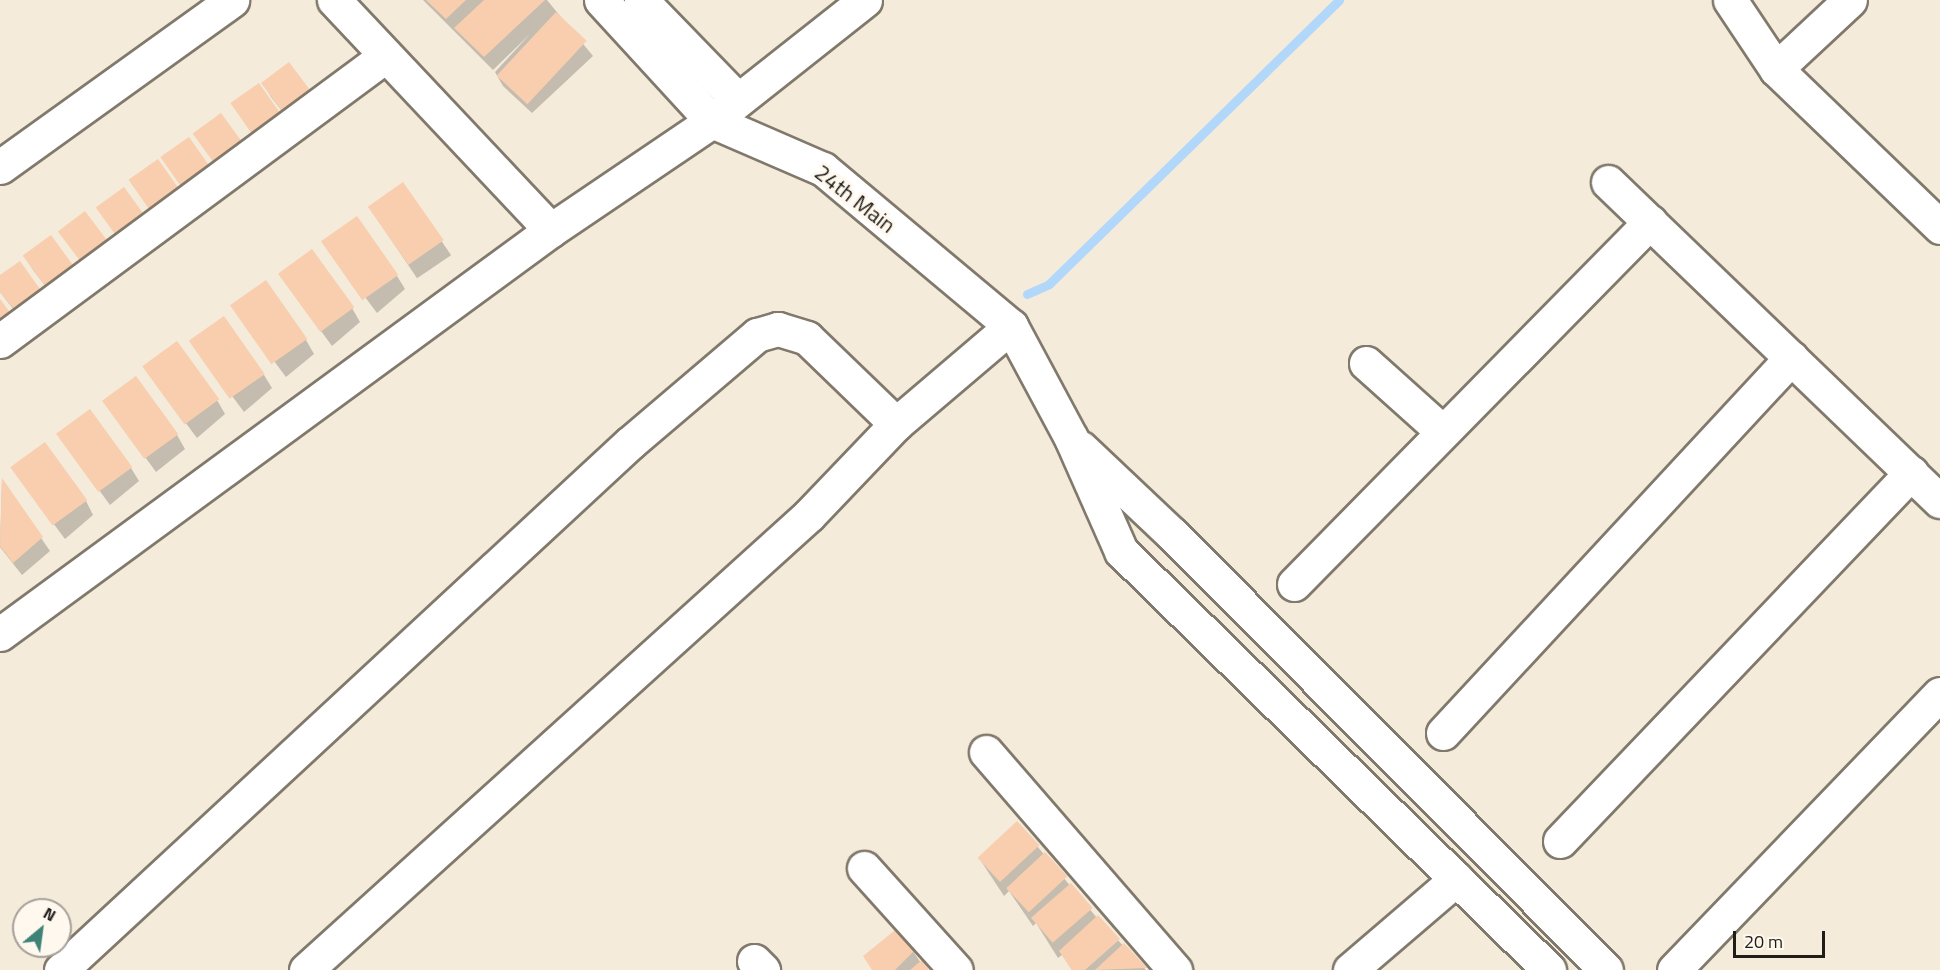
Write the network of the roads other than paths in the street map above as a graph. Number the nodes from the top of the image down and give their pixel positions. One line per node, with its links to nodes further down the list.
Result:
1 (232, 0): 12 (street)
2 (334, 0): 8 (street)
3 (601, 0): 11 (street, 24th Main)
4 (642, 0): 10 (street)
5 (865, 0): 10 (street)
6 (1730, 0): 9 (street)
7 (1851, 0): 9 (street)
8 (386, 55): 16 (street); 18 (street)
9 (1776, 69): 15 (street)
10 (738, 100): 11 (street)
11 (712, 121): 16 (street); 17 (street, 24th Main)
12 (0, 167)
13 (1608, 182): 14 (street)
14 (1650, 222): 19 (street); 22 (street)
15 (1940, 227)
16 (551, 230): 27 (street)
17 (1011, 326): 21 (street); 23 (street, 24th Main)
18 (0, 341)
19 (1791, 357): 24 (street); 29 (street)
20 (1366, 363): 22 (street)
21 (896, 424): 34 (street); 35 (street)
22 (1443, 432): 26 (street)
23 (1071, 438): 33 (street); 40 (street)
24 (1911, 473): 25 (street); 31 (street)
25 (1940, 501)
26 (1293, 584)
27 (2, 629)
28 (1940, 694): 41 (street)
29 (1443, 733)
30 (986, 752): 37 (street)
31 (1560, 841)
32 (864, 868): 36 (street)
33 (1456, 879): 38 (street); 39 (street)
34 (61, 970)
35 (306, 970)
36 (956, 970)
37 (1175, 970)
38 (1350, 970)
39 (1549, 970)
40 (1606, 970)
41 (1674, 970)

